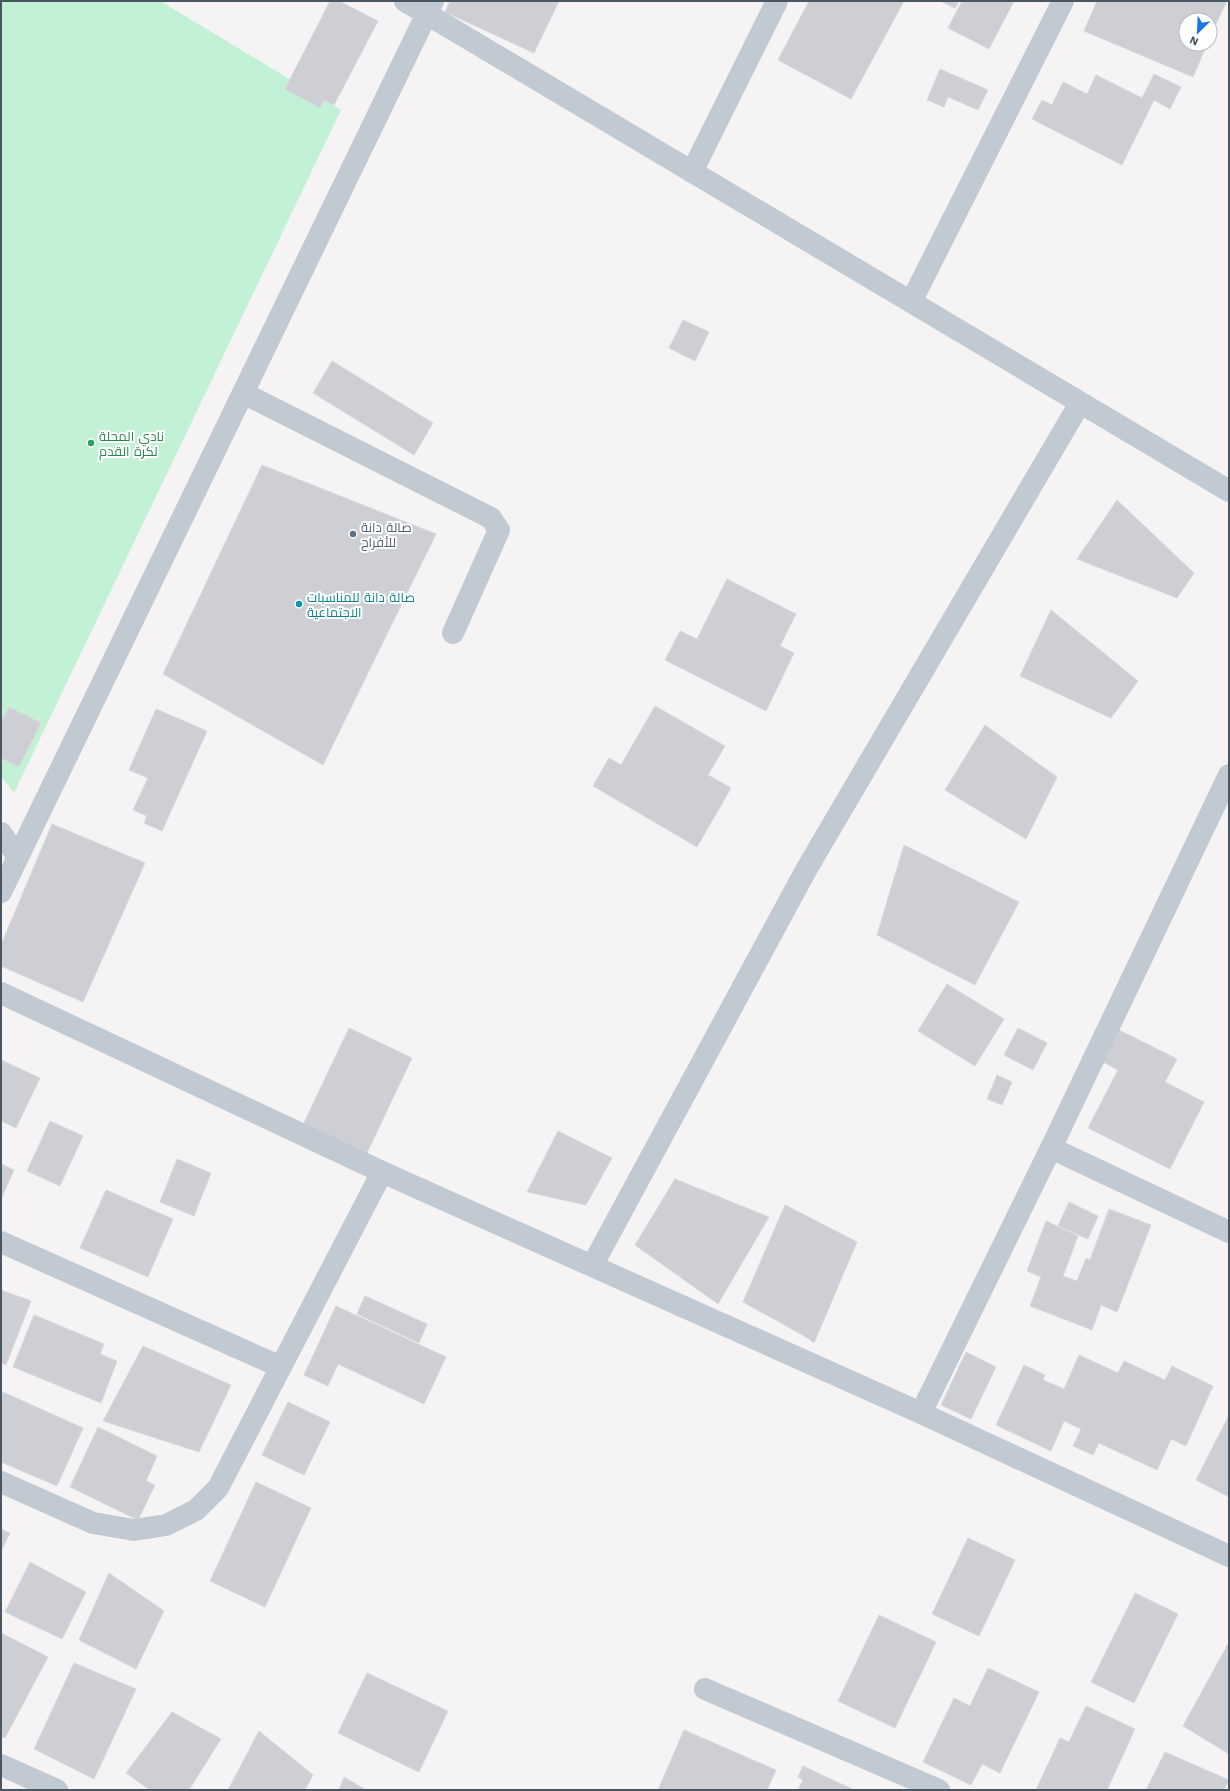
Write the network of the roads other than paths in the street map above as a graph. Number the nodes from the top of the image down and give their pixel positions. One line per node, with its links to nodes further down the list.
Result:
1 (405, 1): 4 (street)
2 (777, 1): 5 (street)
3 (1064, 1): 6 (street)
4 (430, 8): 5 (street); 7 (street)
5 (692, 172): 6 (street)
6 (911, 302): 8 (street)
7 (243, 393): 10 (street); 13 (street)
8 (1080, 403): 9 (street); 20 (street)
9 (1229, 492)
10 (453, 633)
11 (1229, 775): 16 (street)
12 (1, 834): 13 (street)
13 (18, 857): 14 (street)
14 (1, 892)
15 (1, 993): 17 (street)
16 (1051, 1148): 18 (street); 22 (street)
17 (382, 1172): 20 (street); 21 (street)
18 (1229, 1232)
19 (1, 1242): 21 (street)
20 (592, 1266): 22 (street)
21 (281, 1367): 23 (street)
22 (920, 1413): 24 (street)
23 (1, 1482)
24 (1229, 1556)
25 (705, 1689): 28 (street)
26 (1, 1765): 27 (street)
27 (57, 1790)
28 (939, 1790)

